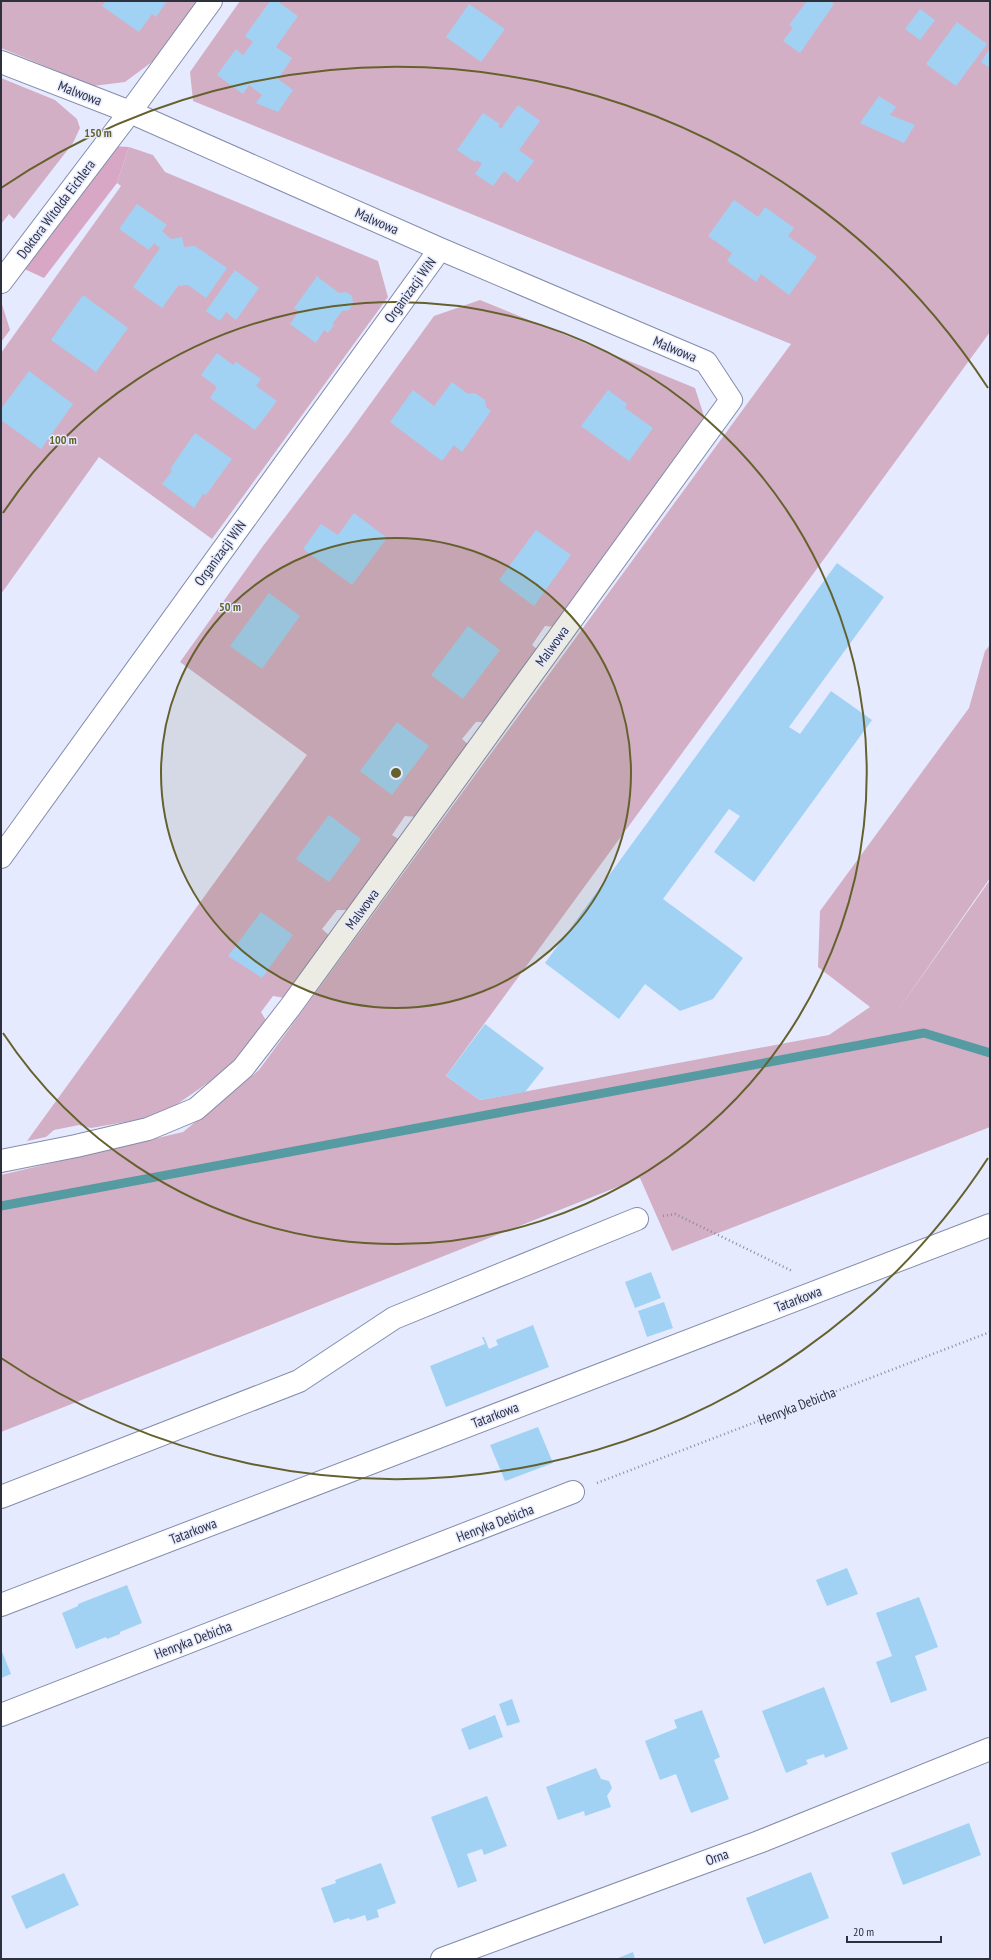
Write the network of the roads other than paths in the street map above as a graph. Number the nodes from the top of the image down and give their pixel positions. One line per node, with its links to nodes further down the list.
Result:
1 (211, 1): 3 (street, Doktora Witolda Eichlera)
2 (1, 62): 3 (street, Malwowa)
3 (130, 112): 4 (street, Malwowa); 5 (street, Doktora Witolda Eichlera)
4 (440, 249): 6 (street, Organizacji WiN); 7 (street, Malwowa)
5 (1, 282)
6 (1, 857)
7 (1, 1161)
8 (636, 1219): 11 (street)
9 (990, 1225): 12 (street, Tatarkowa)
10 (572, 1492): 13 (street, Henryka Debicha)
11 (1, 1497)
12 (1, 1605)
13 (1, 1715)
14 (990, 1749): 15 (street, Orna)
15 (442, 1959)

